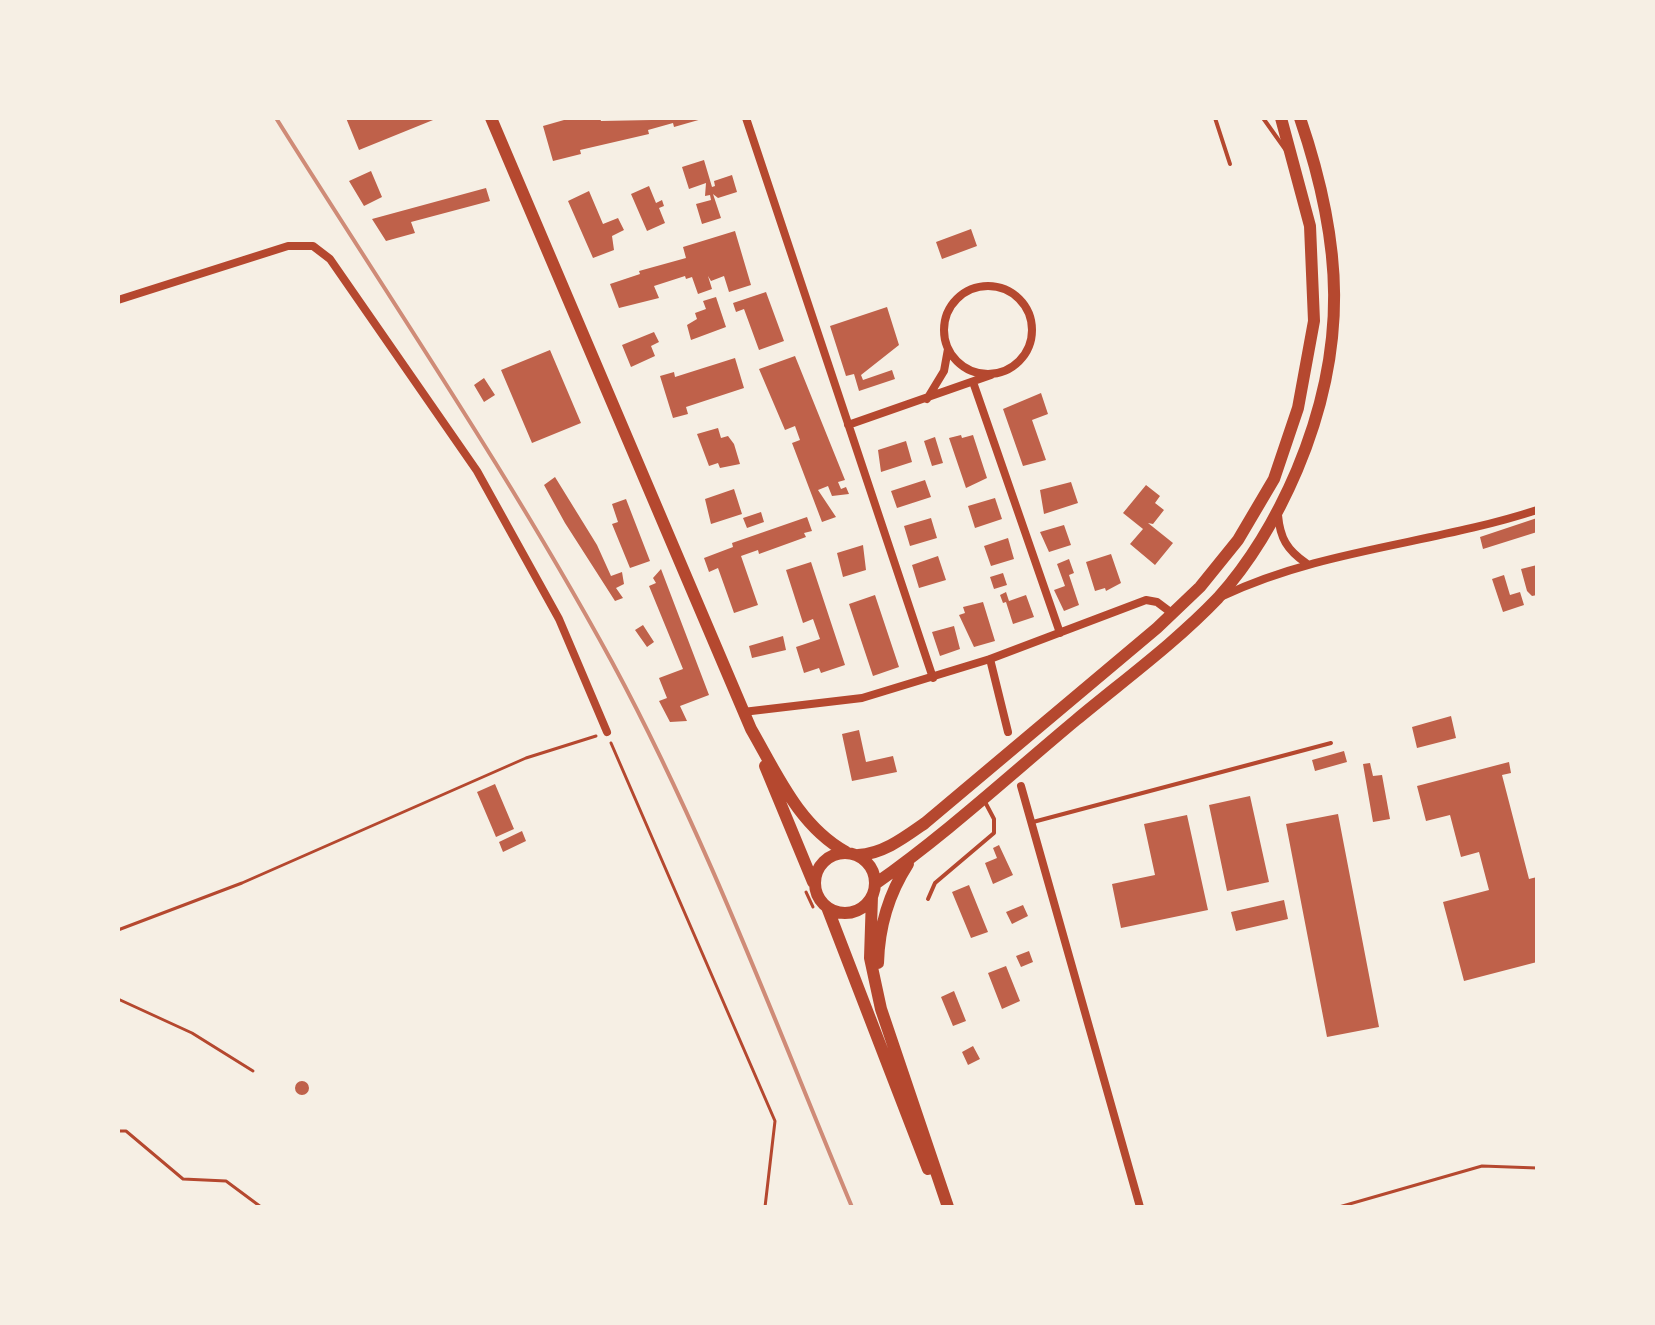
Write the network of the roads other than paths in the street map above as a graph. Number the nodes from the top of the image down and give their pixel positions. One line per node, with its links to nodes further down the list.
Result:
1 (491, 118): 23 (main road)
2 (746, 118): 14 (street)
3 (1215, 118): 7 (lane)
4 (1263, 118): 8 (lane)
5 (1281, 118): 8 (main road)
6 (1300, 118): 16 (main road)
7 (1230, 164)
8 (1295, 164): 19 (main road)
9 (118, 300): 25 (street)
10 (948, 349): 11 (street); 11 (street); 13 (street)
11 (992, 374): 12 (street)
12 (973, 382): 13 (street); 20 (street)
13 (927, 399): 14 (street)
14 (848, 425): 22 (street)
15 (1537, 510): 17 (street)
16 (1278, 515): 17 (street); 18 (main road)
17 (1306, 563): 18 (street)
18 (1216, 599): 29 (main road)
19 (1173, 614): 20 (street); 31 (main road)
20 (1060, 633): 21 (street)
21 (990, 659): 22 (street); 26 (street)
22 (933, 678): 23 (street)
23 (743, 712): 24 (main road)
24 (751, 729): 31 (main road); 33 (main road)
25 (607, 732)
26 (1008, 732)
27 (1331, 743): 30 (lane)
28 (1021, 786): 30 (street)
29 (983, 798): 32 (main road); 35 (lane)
30 (1031, 823): 39 (street)
31 (852, 854): 33 (main road); 34 (main road)
32 (913, 854): 34 (main road); 37 (main road)
33 (815, 887): 36 (main road)
34 (874, 890): 36 (main road); 37 (main road)
35 (928, 899)
36 (827, 907): 38 (main road)
37 (883, 1015): 38 (main road)
38 (947, 1207)
39 (1140, 1207)

